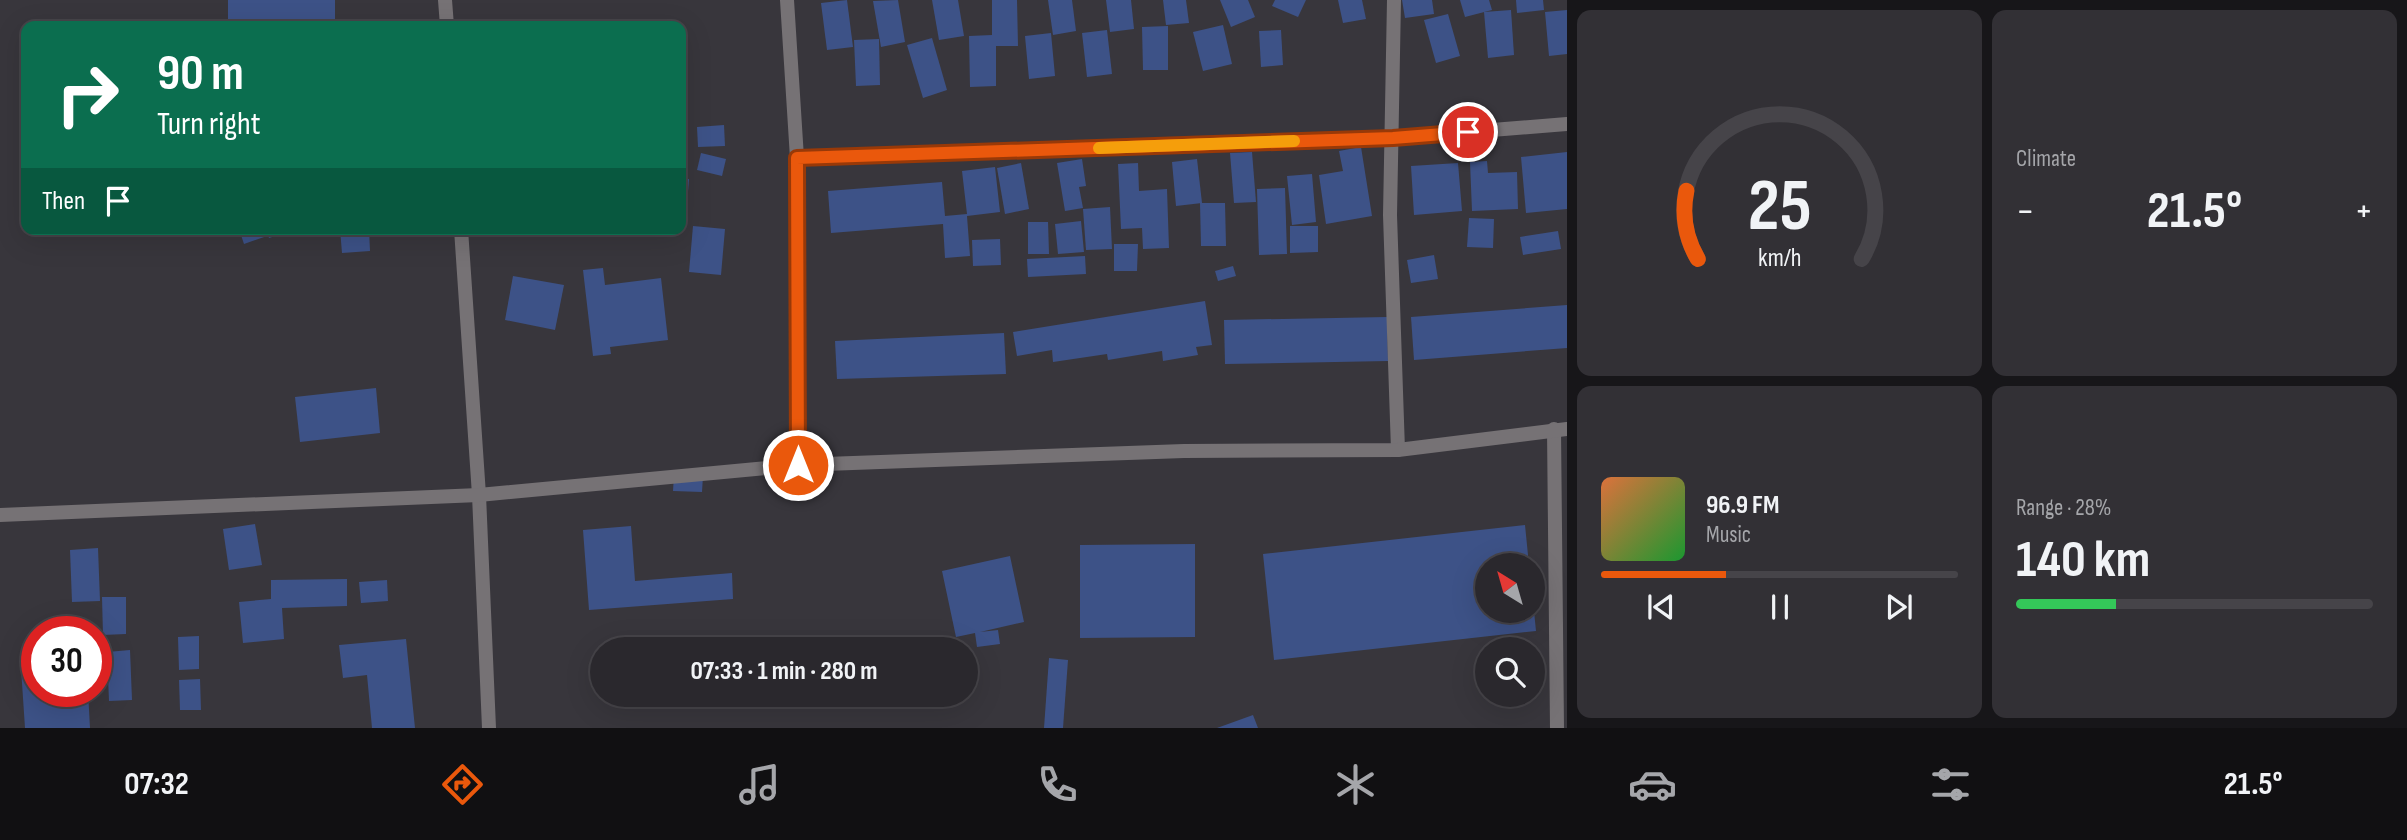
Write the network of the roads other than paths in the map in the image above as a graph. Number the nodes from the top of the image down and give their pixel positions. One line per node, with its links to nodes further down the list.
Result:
1 (445, 0): 4 (street)
2 (787, 0): 7 (street)
3 (1394, 0): 6 (street)
4 (447, 21)
5 (1567, 124): 6 (street)
6 (1393, 138): 7 (street); 10 (street)
7 (797, 158): 11 (street)
8 (461, 235): 12 (street)
9 (1560, 429): 10 (street); 15 (street)
10 (1398, 450): 11 (street)
11 (798, 465): 12 (street)
12 (479, 495): 13 (street); 14 (street)
13 (0, 515)
14 (489, 728)
15 (1557, 728)

